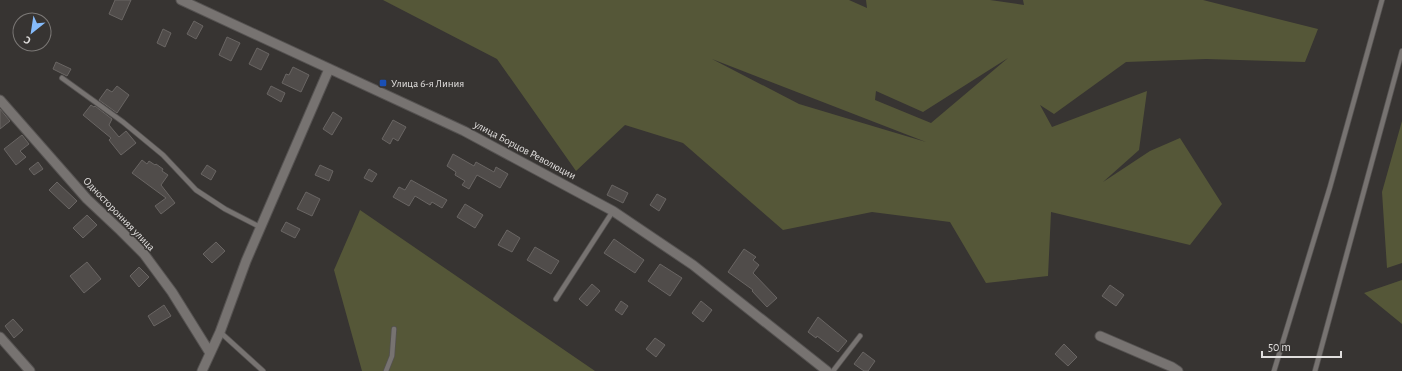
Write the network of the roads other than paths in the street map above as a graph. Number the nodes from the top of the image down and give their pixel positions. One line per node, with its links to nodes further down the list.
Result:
1 (181, 0): 4 (street, улица Борцов Революции)
2 (1382, 0): 23 (lane)
3 (1402, 51): 24 (lane)
4 (329, 69): 7 (street, улица Борцов Революции); 8 (street)
5 (62, 78): 8 (lane)
6 (0, 100): 15 (street, Односторонняя улица)
7 (613, 211): 9 (lane); 20 (street, улица Борцов Революции)
8 (260, 227): 11 (street)
9 (556, 299)
10 (394, 329): 19 (lane)
11 (220, 332): 15 (street); 18 (lane)
12 (860, 336): 21 (lane)
13 (1100, 336): 22 (street)
14 (0, 337): 16 (street)
15 (210, 353): 17 (street)
16 (30, 371)
17 (202, 371)
18 (263, 371)
19 (386, 371)
20 (827, 371)
21 (833, 371)
22 (1178, 371)
23 (1274, 371)
24 (1315, 371)

